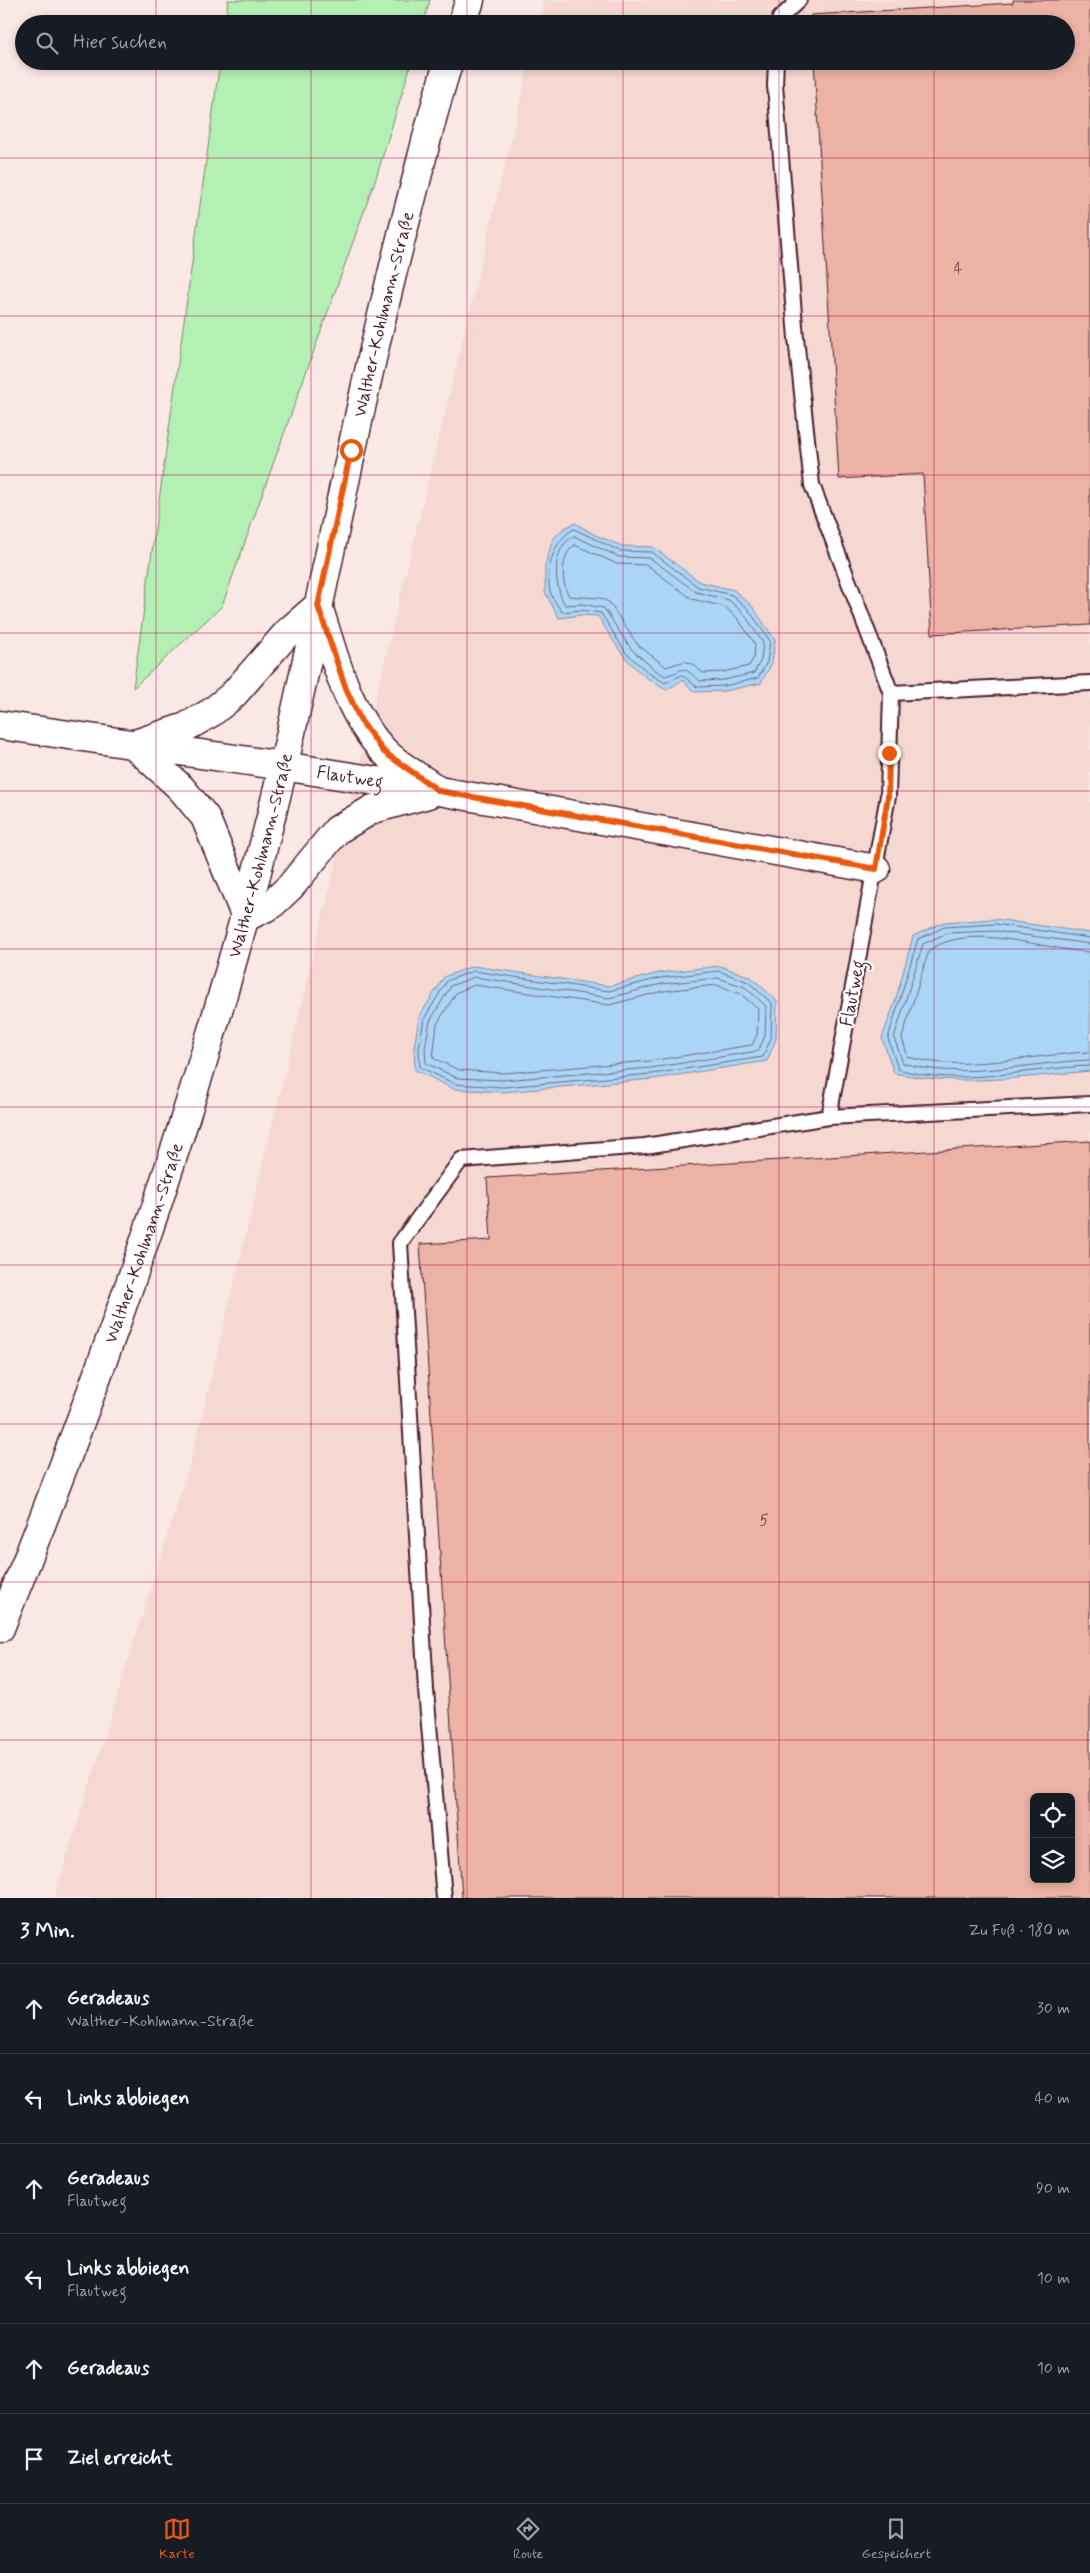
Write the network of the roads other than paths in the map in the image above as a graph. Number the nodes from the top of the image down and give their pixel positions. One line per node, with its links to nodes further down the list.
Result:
1 (470, 0): 3 (main road)
2 (799, 0): 4 (lane)
3 (465, 15)
4 (783, 15)
5 (447, 70): 7 (main road, Walther-Kohlmann-Straße)
6 (775, 70): 9 (lane)
7 (318, 606): 11 (main road); 12 (main road, Walther-Kohlmann-Straße); 13 (main road)
8 (1090, 683): 9 (lane)
9 (891, 693): 14 (lane, Flautweg)
10 (0, 724): 11 (main road, Flautweg)
11 (134, 745): 12 (main road, Flautweg); 15 (main road)
12 (283, 766): 13 (main road, Flautweg); 15 (main road, Walther-Kohlmann-Straße)
13 (439, 791): 14 (main road, Flautweg); 15 (main road)
14 (876, 869): 17 (lane, Flautweg)
15 (246, 917): 18 (main road, Walther-Kohlmann-Straße)
16 (1090, 1104): 17 (lane)
17 (829, 1117): 19 (lane)
18 (0, 1628)
19 (444, 1898)

